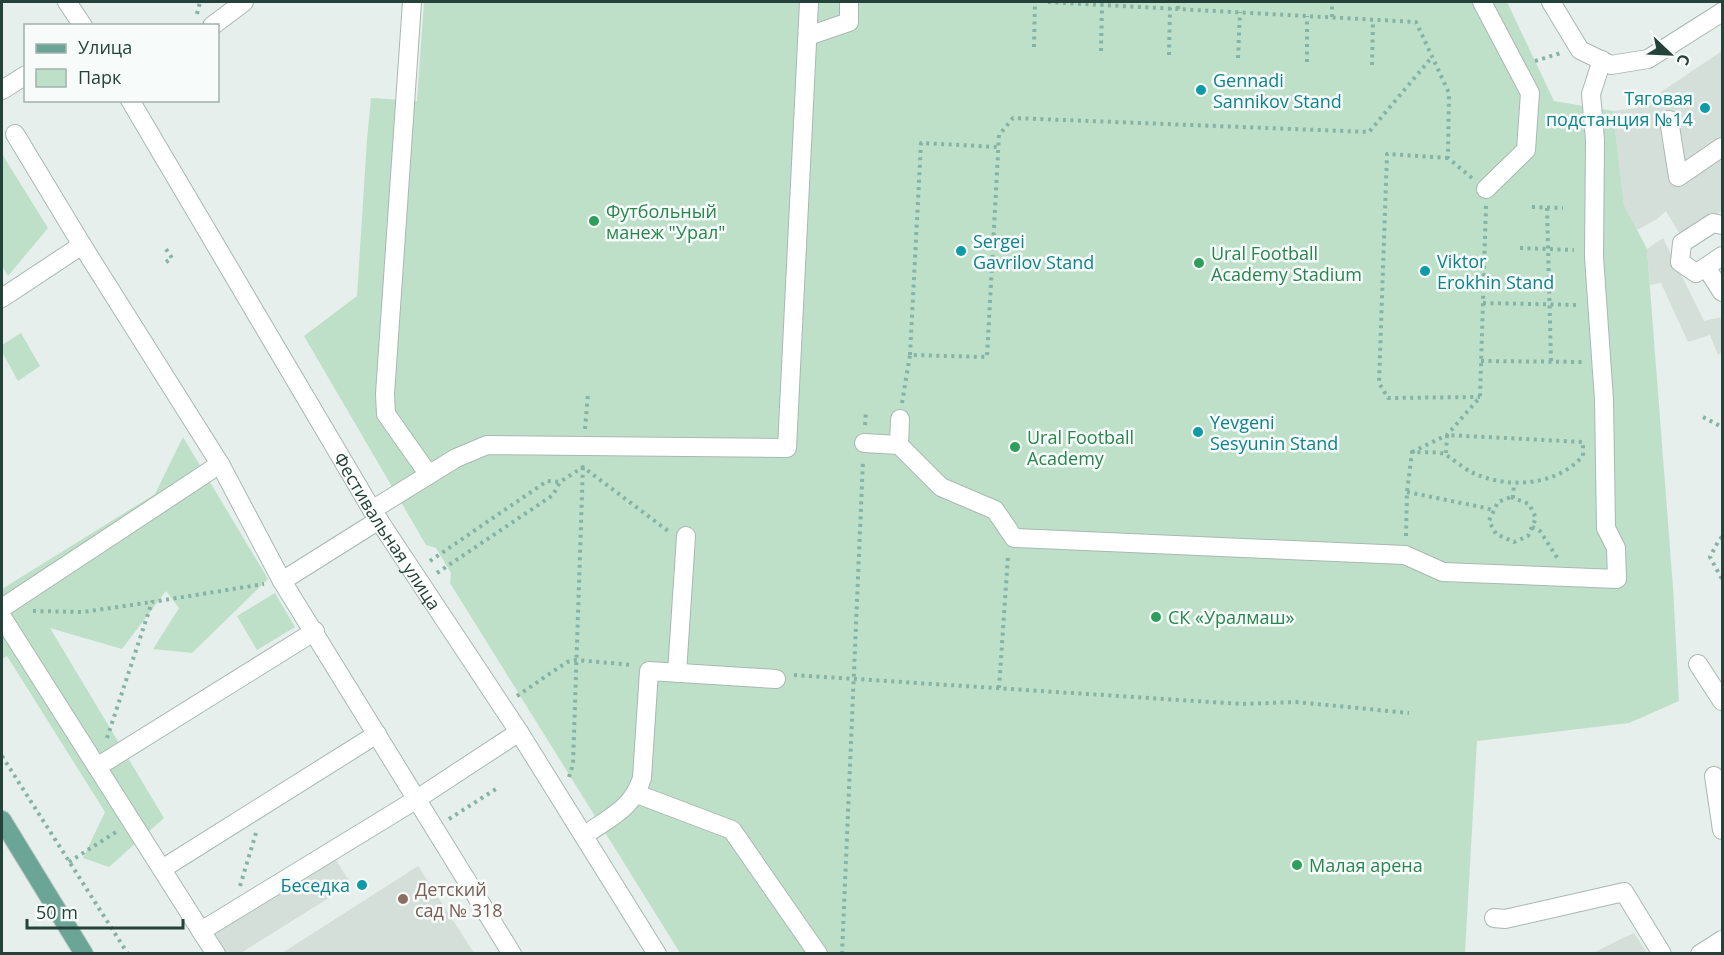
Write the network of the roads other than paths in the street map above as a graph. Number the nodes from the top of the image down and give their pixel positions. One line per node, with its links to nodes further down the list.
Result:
1 (67, 2): 10 (street)
2 (244, 2): 9 (street)
3 (412, 2): 30 (street)
4 (809, 2): 11 (street)
5 (849, 2): 11 (street)
6 (1482, 2): 19 (street)
7 (1551, 2): 12 (street)
8 (1722, 12): 12 (street)
9 (204, 21)
10 (82, 24)
11 (808, 36): 30 (street)
12 (1602, 60): 28 (street)
13 (24, 76): 14 (street)
14 (2, 90)
15 (131, 102): 31 (street, Фестивальная улица)
16 (1669, 120): 18 (street)
17 (15, 134): 21 (street)
18 (1722, 147)
19 (1486, 189)
20 (1722, 225): 23 (street)
21 (82, 245): 25 (street); 29 (street)
22 (1722, 256): 23 (street)
23 (1706, 267): 24 (street)
24 (1722, 292)
25 (2, 298)
26 (900, 419): 28 (street)
27 (864, 443): 28 (street)
28 (899, 445)
29 (220, 464): 33 (street); 34 (street)
30 (429, 475): 31 (street)
31 (376, 515): 33 (street); 41 (street, Фестивальная улица)
32 (679, 535): 38 (street)
33 (282, 581): 36 (street)
34 (2, 608)
35 (2, 617): 43 (street)
36 (315, 632): 42 (street); 43 (street)
37 (1698, 664): 40 (street)
38 (677, 673): 39 (street); 45 (street)
39 (780, 677)
40 (1722, 701)
41 (519, 732): 46 (street); 49 (street, Фестивальная улица)
42 (377, 734): 46 (street); 50 (street)
43 (97, 767): 50 (street)
44 (1714, 776): 48 (street)
45 (637, 794): 49 (street); 58 (street)
46 (417, 799): 52 (street); 56 (street)
47 (2, 820): 54 (main road)
48 (1722, 830)
49 (584, 836): 57 (street, Фестивальная улица)
50 (162, 869): 52 (street)
51 (1494, 918): 59 (street)
52 (201, 931): 55 (street)
53 (1722, 940): 60 (street)
54 (84, 954)
55 (216, 954)
56 (512, 954)
57 (657, 954)
58 (818, 954)
59 (1662, 954)
60 (1700, 954)

